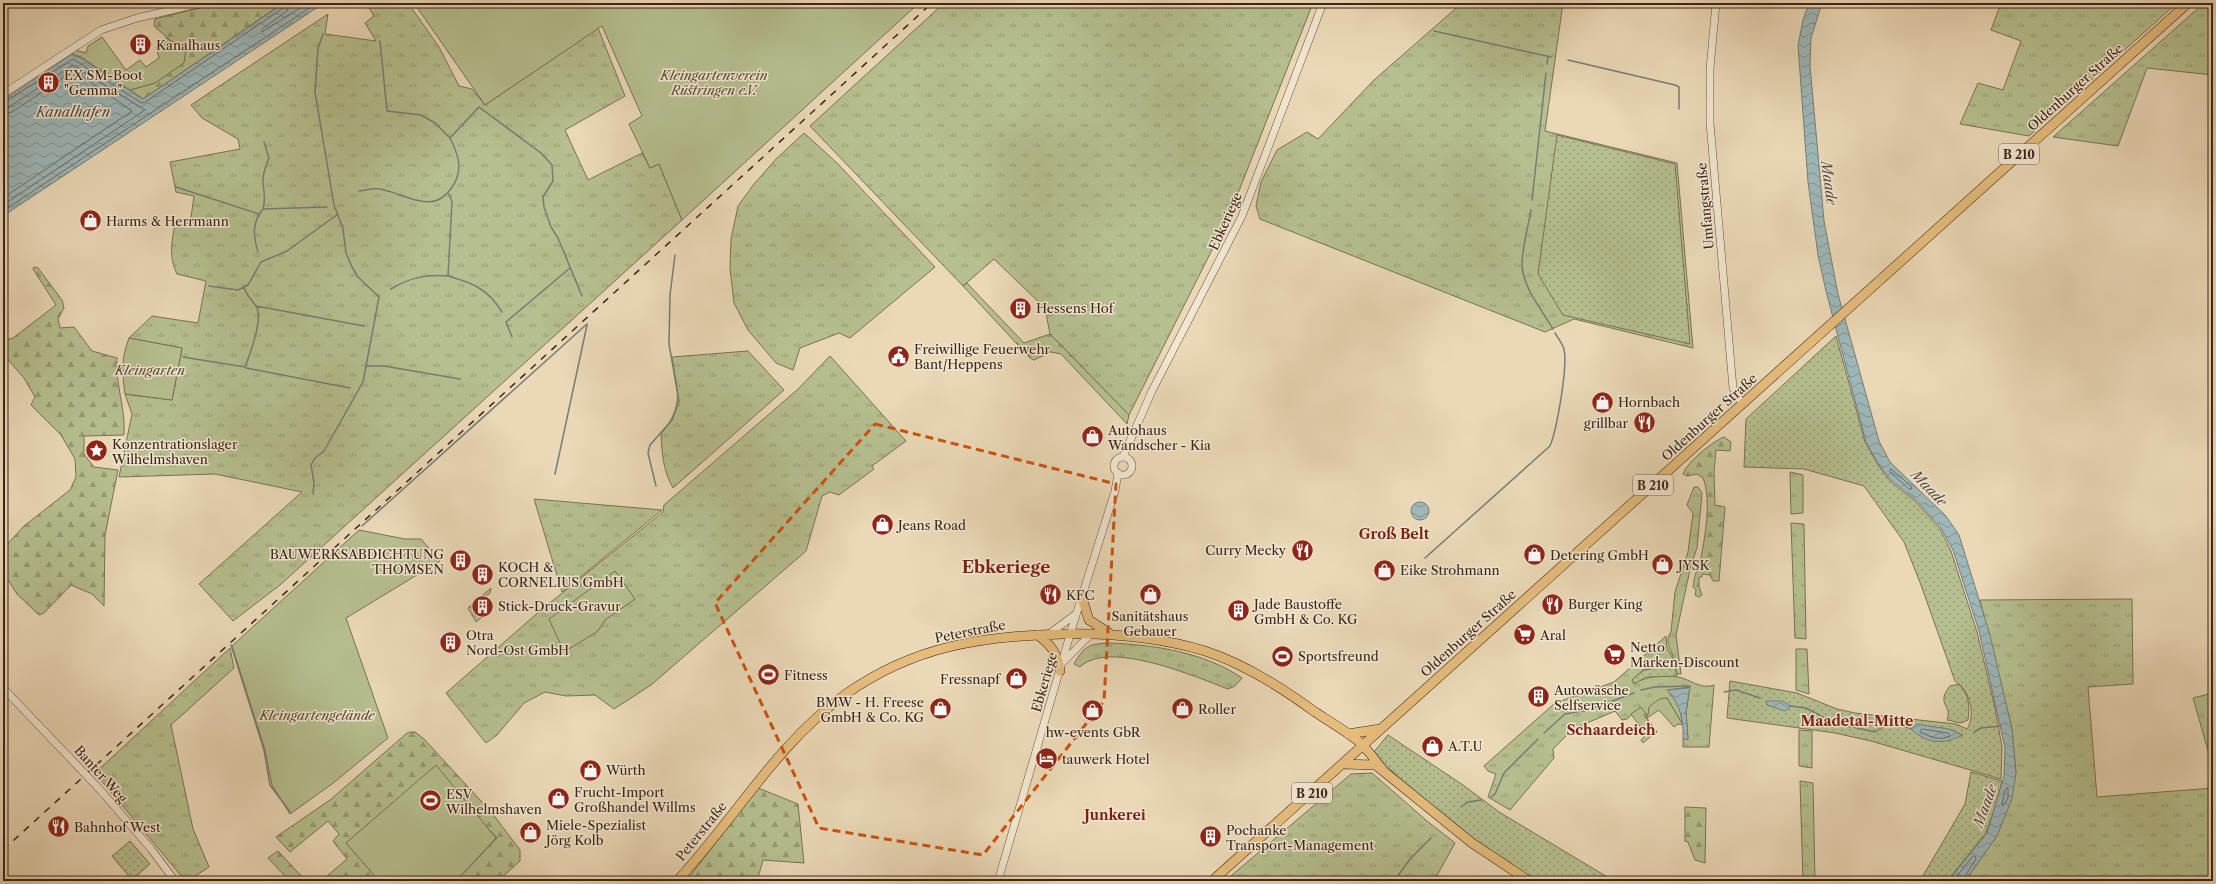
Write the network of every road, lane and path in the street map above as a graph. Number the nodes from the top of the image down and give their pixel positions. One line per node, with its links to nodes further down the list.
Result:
1 (202, 3): 5 (street)
2 (1323, 3): 7 (street, Ebkeriege)
3 (1716, 3): 6 (street, Umfangstraße)
4 (2188, 3): 6 (main road, Oldenburger Straße / B 210)
5 (3, 94)
6 (1742, 404): 19 (main road, Oldenburger Straße / B 210)
7 (1126, 458): 8 (street); 8 (street)
8 (1121, 474): 9 (street, Ebkeriege)
9 (1082, 598): 10 (street, Ebkeriege); 11 (main road)
10 (1076, 614): 12 (street); 13 (street, Ebkeriege)
11 (1109, 633): 14 (main road, Peterstraße); 18 (main road, Peterstraße)
12 (1049, 634): 13 (main road, Peterstraße); 15 (main road, Peterstraße)
13 (1070, 634): 14 (main road, Peterstraße); 16 (street, Ebkeriege)
14 (1091, 634): 16 (street)
15 (1038, 635): 16 (main road); 25 (main road, Peterstraße)
16 (1060, 667): 26 (street, Ebkeriege)
17 (3, 688): 24 (street, Banter Weg, bridge)
18 (1339, 729): 20 (main road, Peterstraße); 21 (main road, Peterstraße)
19 (1380, 729): 20 (main road); 21 (main road, Oldenburger Straße / B 210)
20 (1348, 734): 21 (main road, Peterstraße)
21 (1361, 748): 22 (main road, Oldenburger Straße / B 210); 23 (main road)
22 (1344, 764): 23 (main road); 27 (main road, Oldenburger Straße / B 210)
23 (1378, 767): 28 (main road)
24 (175, 881)
25 (677, 881)
26 (998, 881)
27 (1212, 881)
28 (1529, 881)

